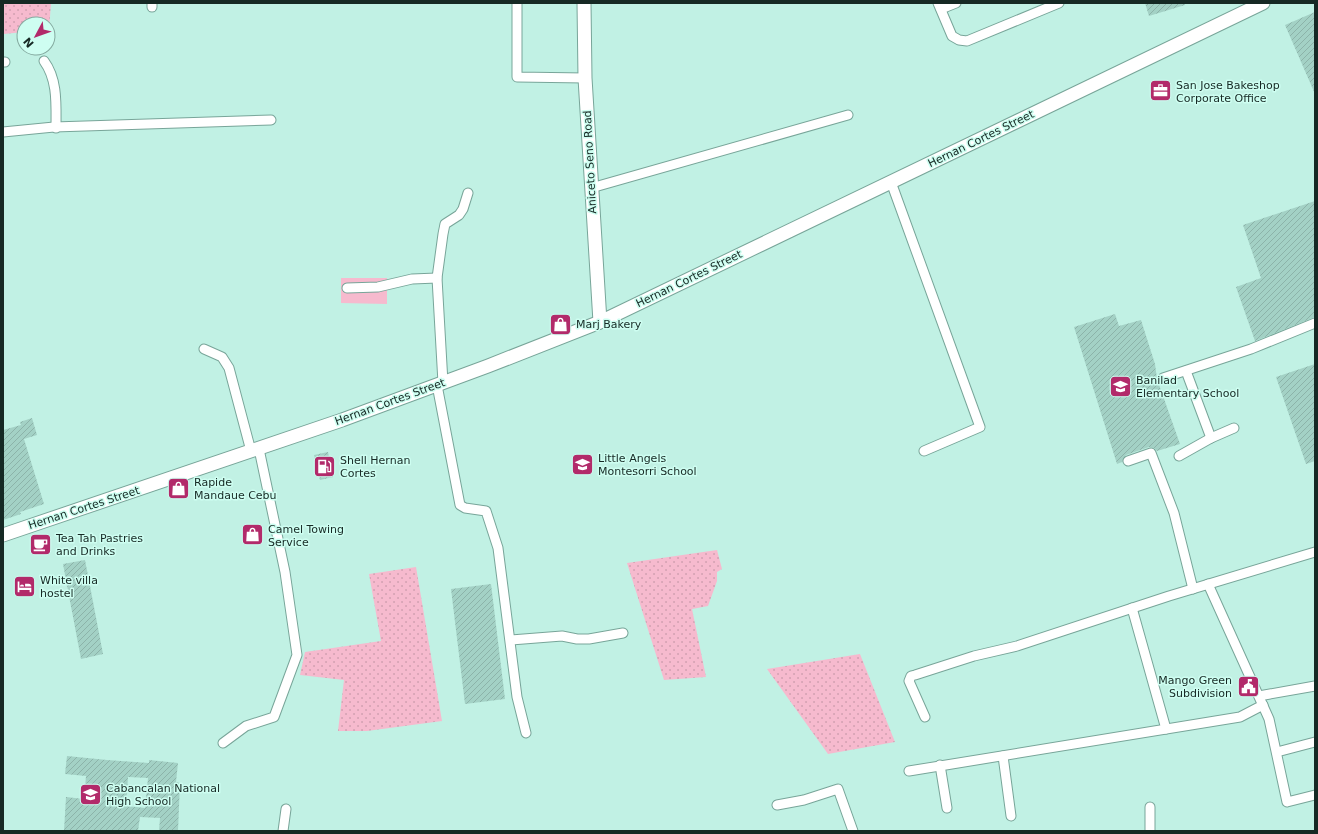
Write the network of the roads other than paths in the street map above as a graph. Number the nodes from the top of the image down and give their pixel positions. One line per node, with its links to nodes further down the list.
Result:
1 (517, 3): 8 (street)
2 (584, 3): 8 (main road, Aniceto Seno Road)
3 (956, 3): 6 (street)
4 (1059, 3): 6 (street)
5 (1263, 3): 13 (main road, Hernan Cortes Street)
6 (939, 6)
7 (44, 61): 11 (street)
8 (585, 78): 14 (main road, Aniceto Seno Road)
9 (848, 115): 14 (street)
10 (271, 120): 11 (street)
11 (56, 128): 12 (street)
12 (3, 132)
13 (891, 182): 18 (main road, Hernan Cortes Street); 27 (street)
14 (591, 188): 18 (main road, Aniceto Seno Road)
15 (468, 193): 16 (street)
16 (437, 278): 17 (street); 23 (street)
17 (346, 288)
18 (600, 322): 23 (main road, Hernan Cortes Street)
19 (1315, 323): 21 (street)
20 (204, 348): 26 (street)
21 (1186, 371): 22 (street); 25 (street)
22 (1163, 378)
23 (440, 384): 26 (main road, Hernan Cortes Street); 36 (street)
24 (1234, 428): 25 (street)
25 (1211, 438): 28 (street)
26 (255, 450): 30 (main road, Hernan Cortes Street); 43 (street)
27 (924, 451)
28 (1179, 456)
29 (1128, 461): 33 (street)
30 (3, 535)
31 (1315, 552): 32 (street)
32 (1208, 584): 33 (street); 38 (street)
33 (1193, 589): 34 (street)
34 (1132, 608): 39 (street); 40 (street)
35 (623, 633): 36 (street)
36 (510, 640): 41 (street)
37 (1315, 686): 38 (street)
38 (1261, 700): 40 (street); 44 (street)
39 (925, 718)
40 (1166, 729): 45 (street)
41 (526, 733)
42 (1315, 742): 44 (street)
43 (223, 743)
44 (1277, 752): 48 (street)
45 (1003, 756): 46 (street); 53 (street)
46 (940, 765): 47 (street); 51 (street)
47 (909, 771)
48 (1315, 795)
49 (777, 806): 55 (street)
50 (1150, 806): 56 (street)
51 (947, 808)
52 (286, 809): 54 (street)
53 (1011, 816)
54 (283, 831)
55 (853, 831)
56 (1150, 831)

